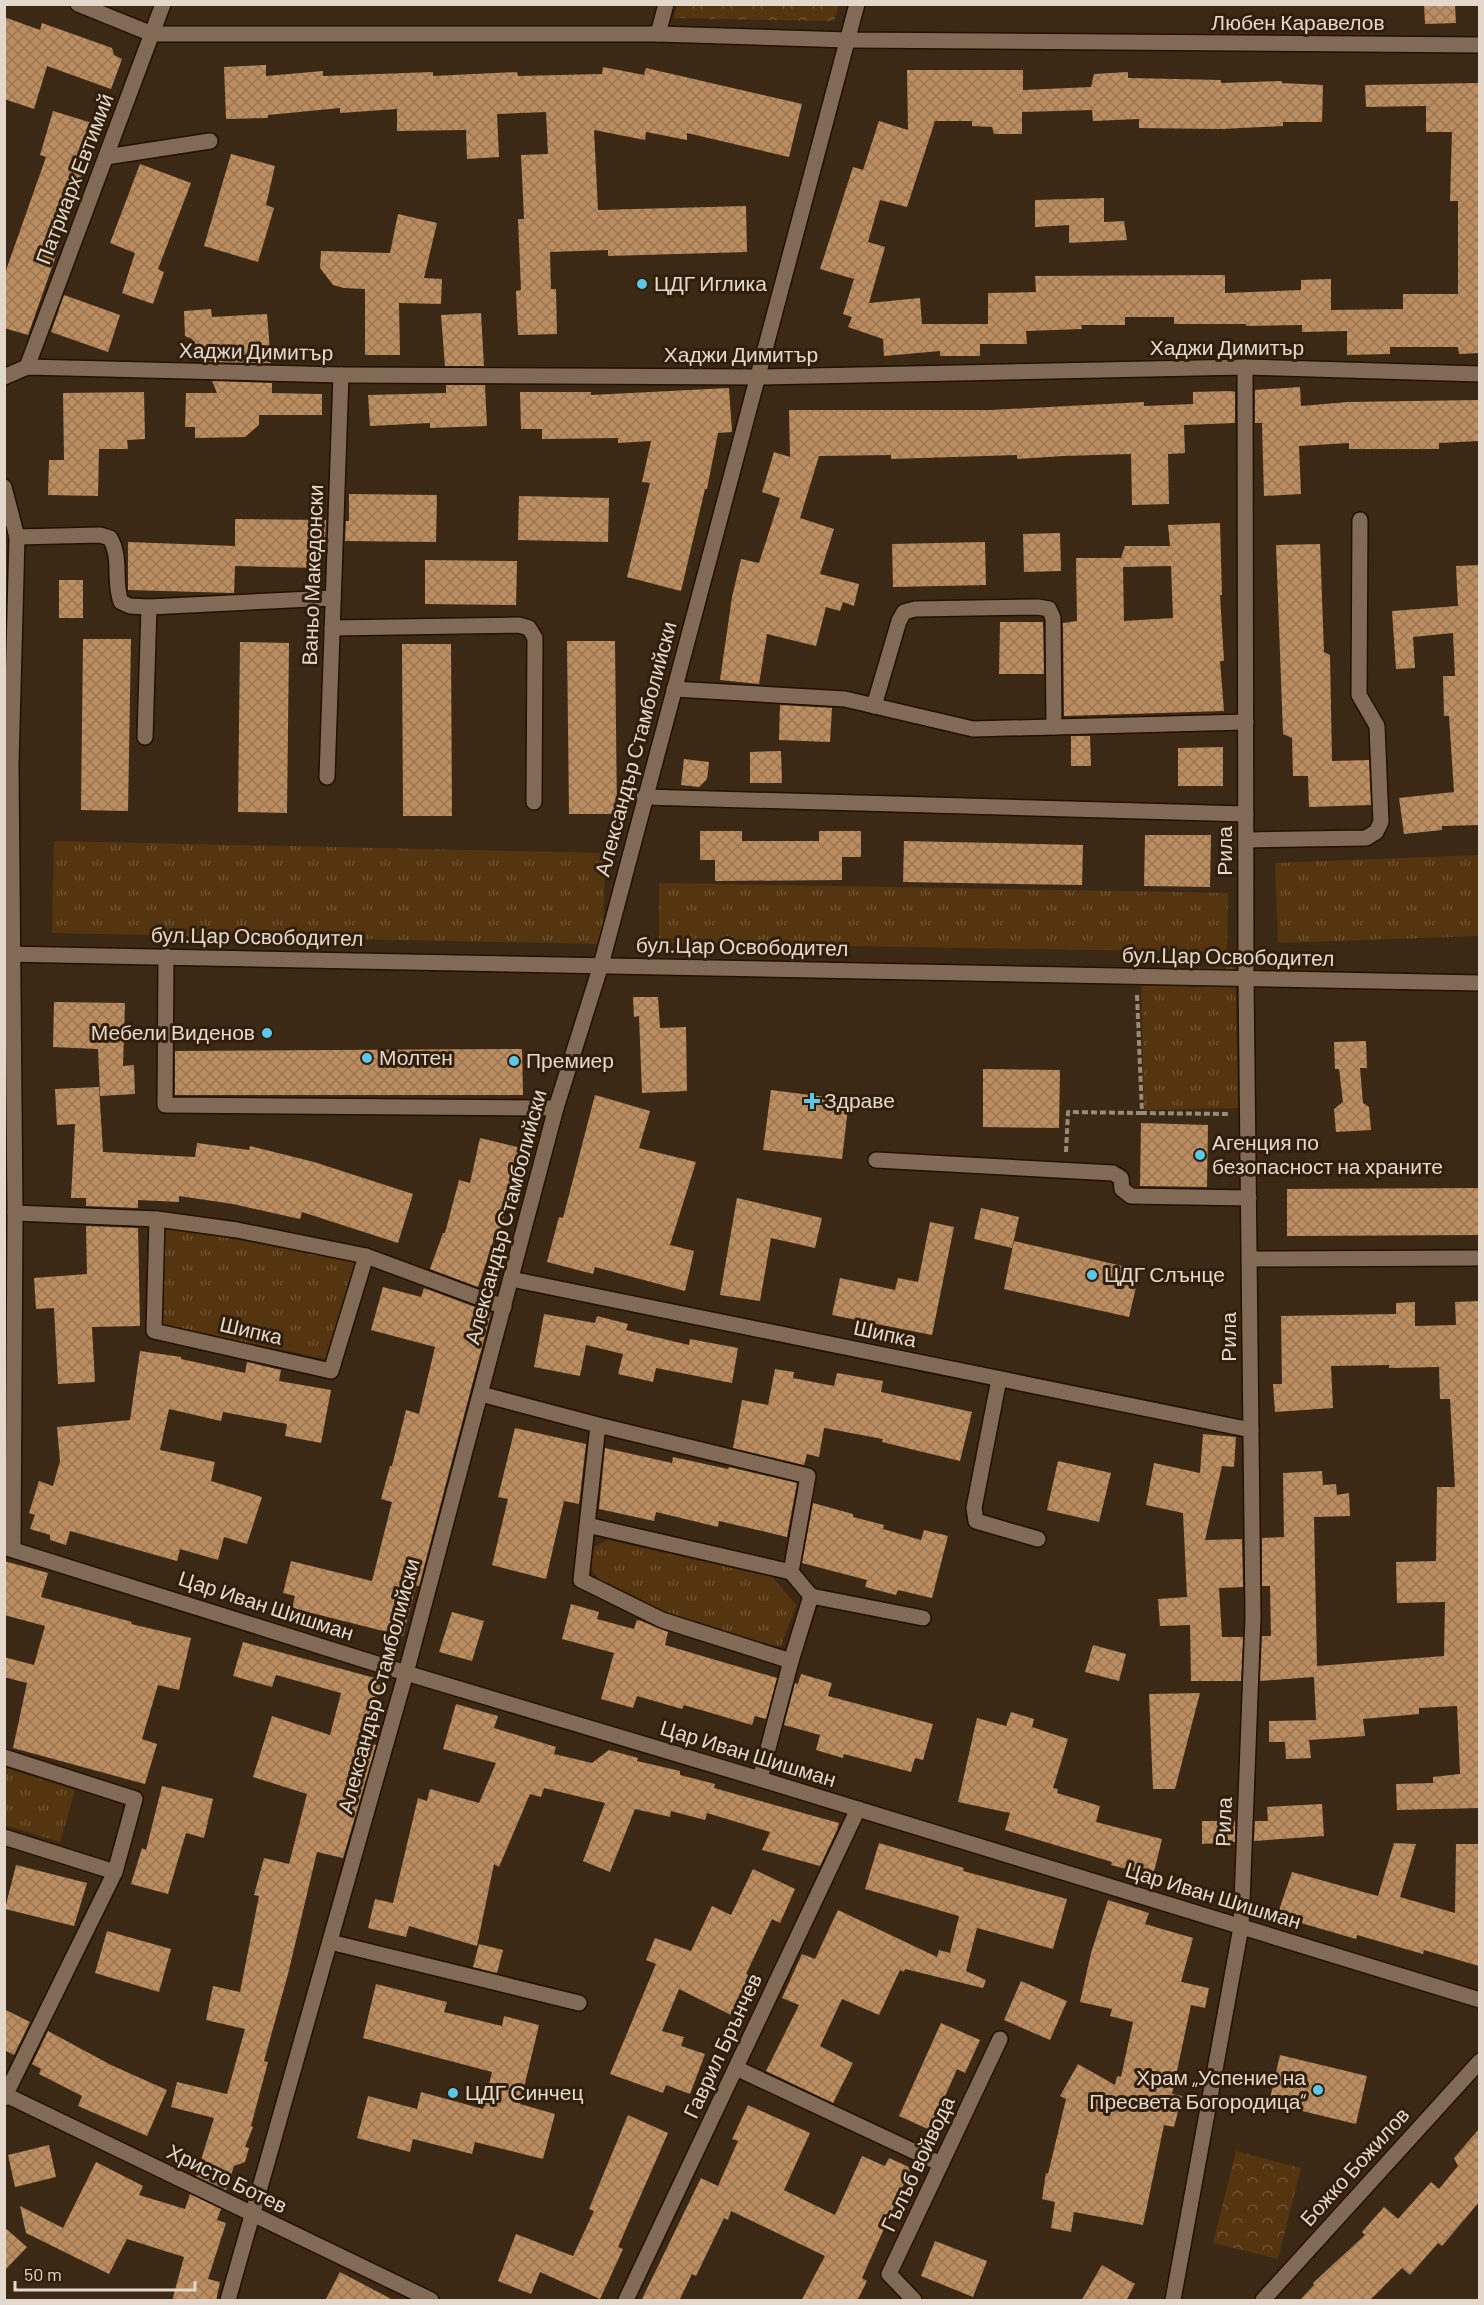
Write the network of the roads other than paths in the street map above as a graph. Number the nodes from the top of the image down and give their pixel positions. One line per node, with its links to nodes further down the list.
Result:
1 (78, 4): 5 (street, Любен Каравелов)
2 (164, 4): 5 (street, Патриарх Евтимий)
3 (666, 4): 6 (street)
4 (857, 4): 7 (street, Александър Стамболийски)
5 (153, 34): 6 (street, Любен Каравелов); 10 (street, Патриарх Евтимий)
6 (658, 34): 7 (street, Любен Каравелов)
7 (848, 40): 8 (street, Любен Каравелов); 16 (street, Александър Стамболийски)
8 (1479, 45)
9 (210, 141): 10 (street)
10 (106, 158): 11 (street, Патриарх Евтимий)
11 (27, 367): 14 (street, Хаджи Димитър); 15 (street, Хаджи Димитър)
12 (1245, 368): 13 (street, Хаджи Димитър); 16 (street, Хаджи Димитър); 26 (street, Рила)
13 (1479, 374)
14 (341, 375): 16 (street, Хаджи Димитър); 20 (street, Ваньо Македонски)
15 (4, 377)
16 (758, 377): 24 (street, Александър Стамболийски)
17 (4, 487): 19 (street)
18 (1360, 520): 33 (street)
19 (17, 537): 21 (street); 23 (street)
20 (333, 598): 21 (street); 22 (street, Ваньо Македонски)
21 (149, 607): 28 (street)
22 (332, 628): 29 (street, Ваньо Македонски); 31 (street)
23 (9, 632): 34 (street)
24 (674, 689): 25 (street); 30 (street, Александър Стамболийски)
25 (874, 706): 27 (street); 27 (street)
26 (1246, 722): 27 (street); 32 (street, Рила)
27 (1054, 727)
28 (145, 737)
29 (327, 777)
30 (644, 797): 32 (street); 36 (street, Александър Стамболийски)
31 (534, 802)
32 (1246, 814): 33 (street, Рила)
33 (1246, 840): 37 (street, Рила)
34 (9, 954): 35 (street, бул.Цар Освободител); 42 (street)
35 (166, 956): 36 (street, бул.Цар Освободител); 39 (street)
36 (601, 965): 37 (street, бул.Цар Освободител); 39 (street, Александър Стамболийски)
37 (1246, 978): 38 (street, бул.Цар Освободител); 41 (street, Рила)
38 (1479, 983)
39 (556, 1108): 47 (street, Александър Стамболийски)
40 (876, 1160): 41 (street)
41 (1249, 1198): 46 (street, Рила)
42 (15, 1213): 43 (street); 55 (street)
43 (157, 1219): 44 (street); 44 (street, Шипка)
44 (366, 1256): 48 (street)
45 (1479, 1258): 46 (street)
46 (1250, 1259): 52 (street, Рила)
47 (511, 1279): 48 (street, Александър Стамболийски); 49 (street, Шипка)
48 (504, 1307): 50 (street, Александър Стамболийски)
49 (999, 1379): 52 (street, Шипка); 54 (street)
50 (481, 1394): 51 (street); 60 (street, Александър Стамболийски)
51 (598, 1425): 53 (street); 56 (street)
52 (1251, 1430): 66 (street, Рила)
53 (587, 1525): 56 (street); 59 (street)
54 (1038, 1539)
55 (9, 1548): 60 (street, Цар Иван Шишман)
56 (791, 1572): 57 (street)
57 (811, 1596): 58 (street); 59 (street)
58 (923, 1618)
59 (791, 1661): 62 (street)
60 (406, 1673): 62 (street, Цар Иван Шишман); 67 (street, Александър Стамболийски)
61 (4, 1757): 65 (street)
62 (760, 1779): 63 (street, Цар Иван Шишман)
63 (858, 1809): 66 (street, Цар Иван Шишман); 72 (street, Гаврил Брънчев)
64 (4, 1837): 65 (street)
65 (115, 1872): 73 (street)
66 (1241, 1927): 68 (street, Цар Иван Шишман); 80 (street, Рила)
67 (330, 1942): 69 (street); 75 (street, Александър Стамболийски)
68 (1479, 2000)
69 (579, 2003)
70 (1000, 2039): 74 (street, Гълъб войвода)
71 (1479, 2061): 81 (street, Божко Божилов)
72 (735, 2068): 74 (street); 78 (street, Гаврил Брънчев)
73 (5, 2096): 75 (street, Христо Ботев)
74 (941, 2164): 79 (street, Гълъб войвода)
75 (252, 2214): 76 (street, Александър Стамболийски); 77 (street, Христо Ботев)
76 (228, 2301)
77 (431, 2301)
78 (626, 2301)
79 (914, 2301)
80 (1173, 2301)
81 (1263, 2301)

